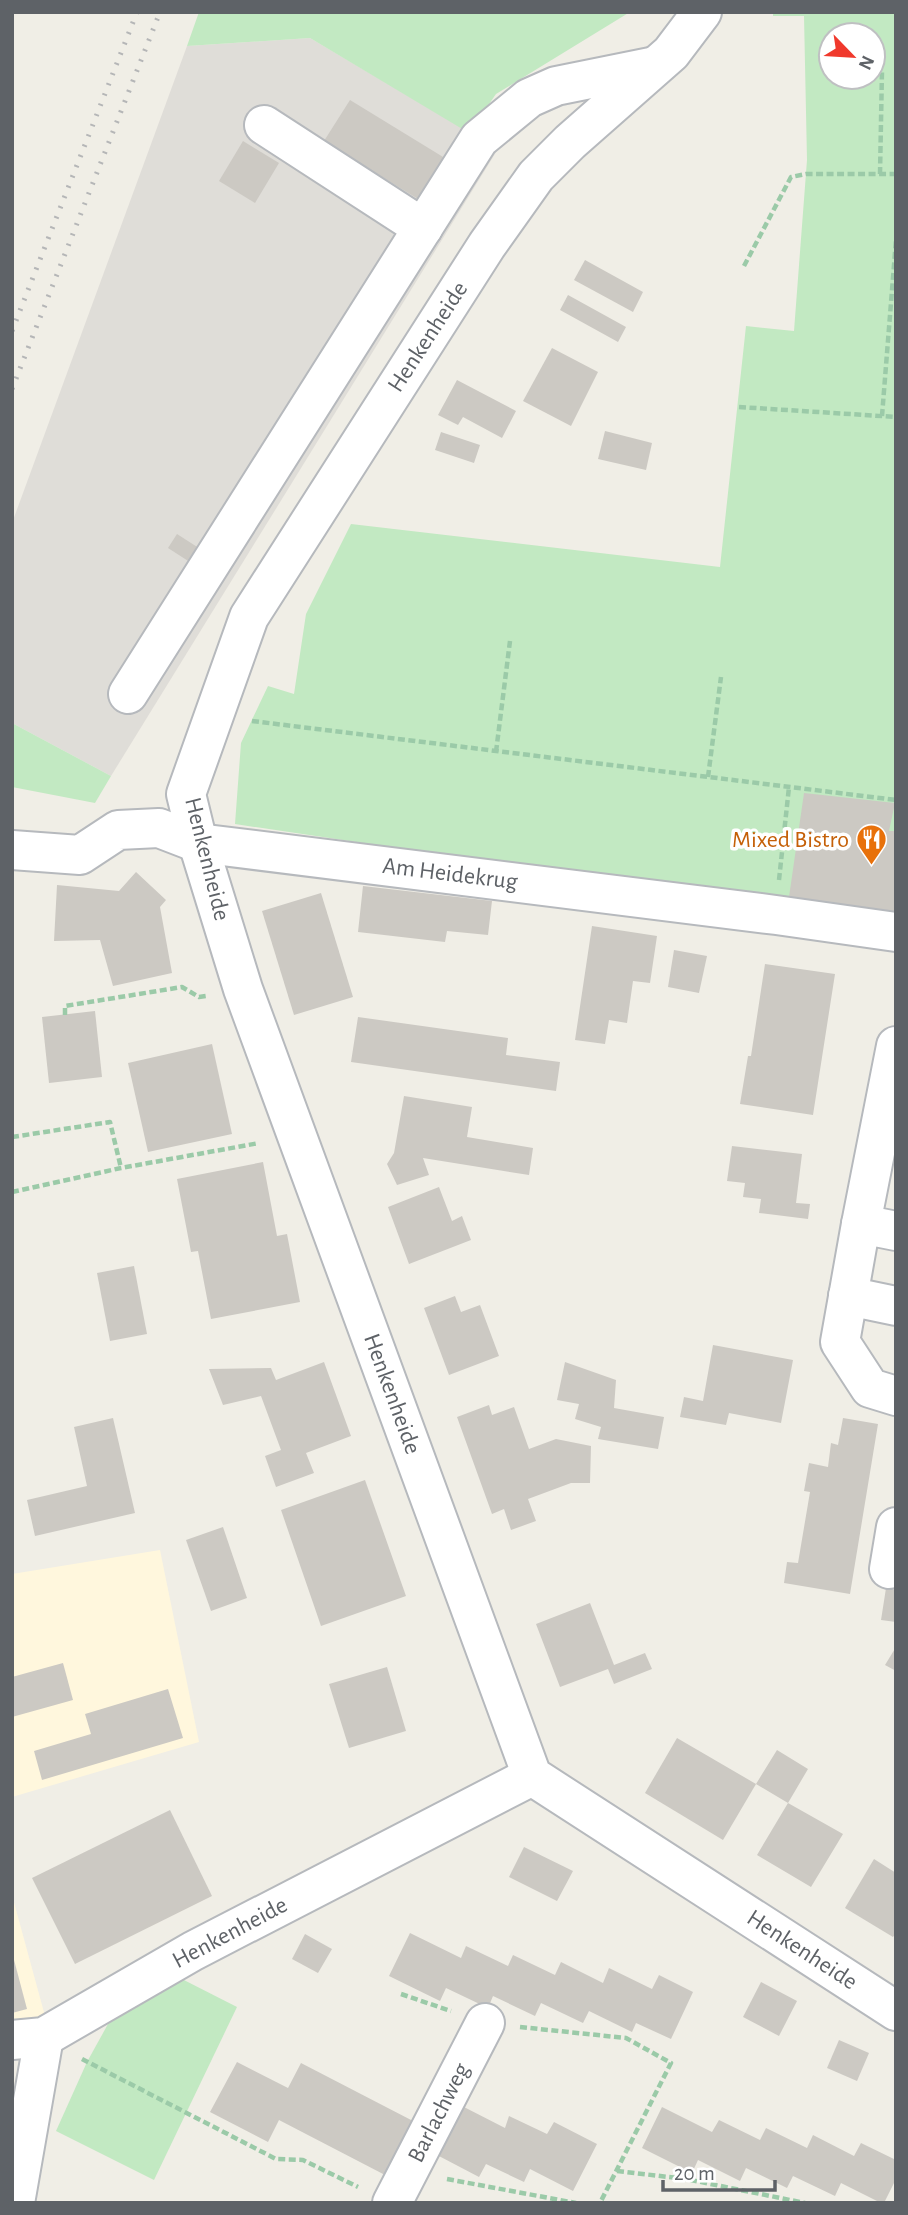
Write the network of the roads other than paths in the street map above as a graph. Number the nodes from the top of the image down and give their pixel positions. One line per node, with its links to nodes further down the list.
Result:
1 (702, 12): 2 (street, Henkenheide)
2 (657, 65): 4 (street); 6 (street, Henkenheide)
3 (264, 125): 4 (street)
4 (423, 228): 5 (street)
5 (128, 694)
6 (198, 843): 7 (street, Am Heidekrug); 8 (street, Am Heidekrug); 16 (street, Henkenheide)
7 (12, 850)
8 (896, 932)
9 (896, 1046): 10 (street)
10 (878, 1227): 11 (street)
11 (848, 1296): 12 (street); 13 (street)
12 (896, 1306)
13 (896, 1396)
14 (896, 1527): 15 (street)
15 (889, 1569)
16 (532, 1776): 17 (street, Henkenheide); 19 (street, Henkenheide)
17 (896, 2011)
18 (485, 2023): 20 (street, Barlachweg)
19 (28, 2039): 21 (street)
20 (388, 2188)
21 (15, 2203)

